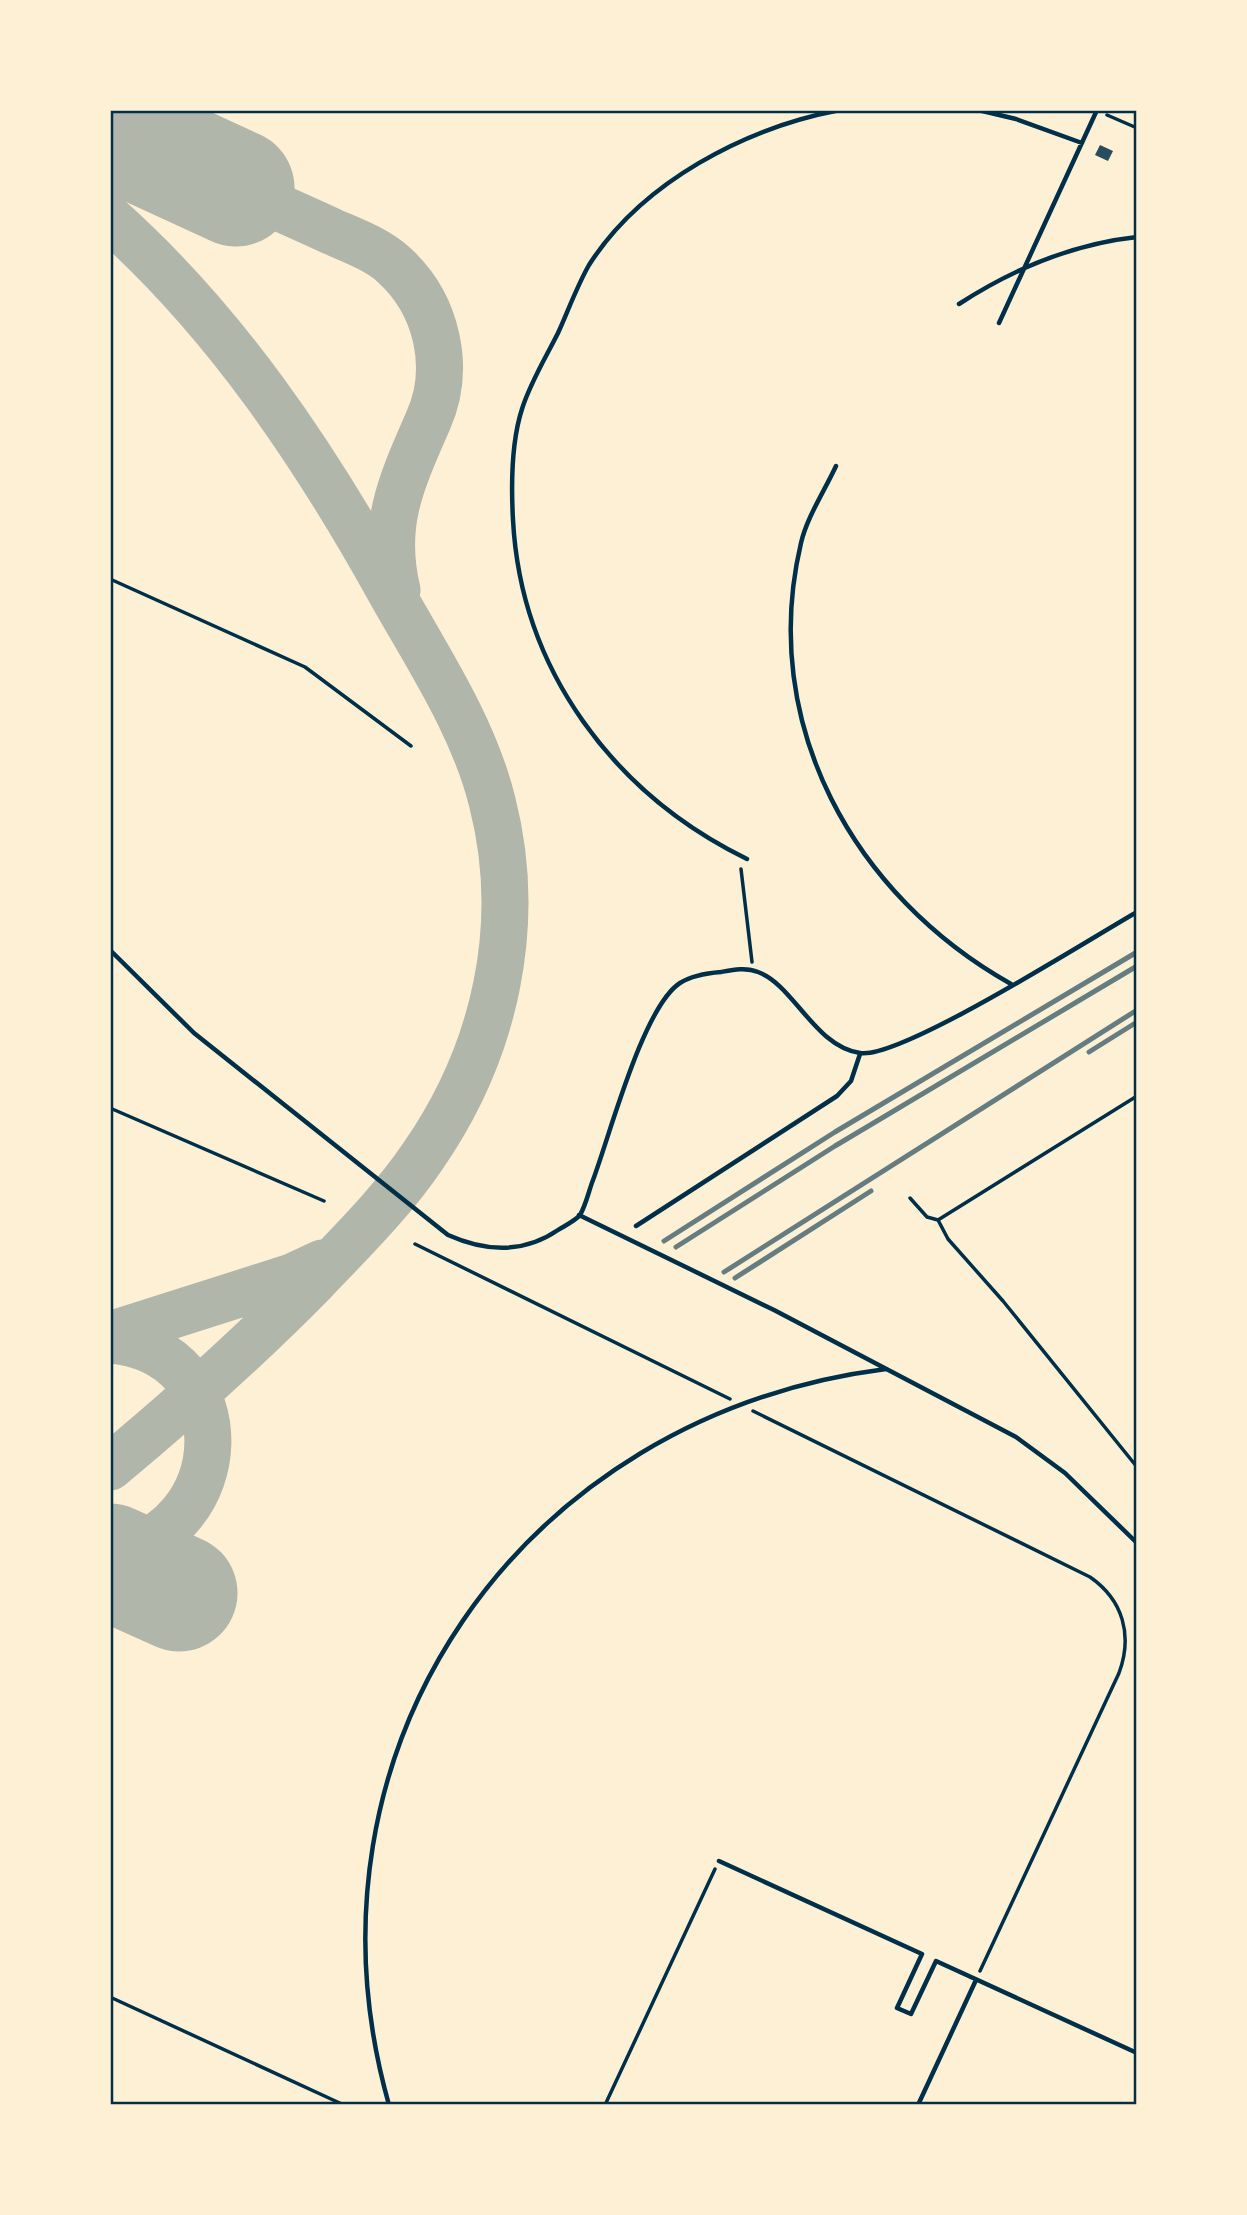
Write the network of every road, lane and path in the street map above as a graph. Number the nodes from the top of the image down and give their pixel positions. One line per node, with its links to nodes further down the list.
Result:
1 (840, 110): 13 (lane)
2 (978, 110): 5 (lane)
3 (1097, 110): 4 (path); 5 (lane)
4 (1137, 128)
5 (1082, 144): 7 (lane)
6 (1137, 237): 7 (lane)
7 (1024, 267): 8 (lane); 9 (lane)
8 (959, 304)
9 (999, 323)
10 (836, 466): 18 (lane)
11 (110, 579): 12 (path)
12 (411, 746)
13 (739, 855): 14 (lane); 17 (path)
14 (747, 859)
15 (1137, 912): 18 (lane)
16 (110, 950): 24 (lane)
17 (753, 971): 19 (lane); 24 (lane)
18 (1012, 984): 19 (lane)
19 (860, 1054): 26 (lane)
20 (1137, 1096): 25 (path)
21 (110, 1108): 23 (path)
22 (910, 1198): 25 (path)
23 (324, 1201)
24 (579, 1215): 28 (lane)
25 (937, 1220): 30 (path)
26 (636, 1226)
27 (415, 1244): 29 (path)
28 (886, 1368): 29 (lane); 31 (lane)
29 (740, 1405): 33 (path); 37 (lane)
30 (1137, 1467)
31 (1137, 1544)
32 (719, 1861): 33 (lane); 38 (path)
33 (976, 1980): 35 (lane); 39 (lane)
34 (110, 1997): 36 (path)
35 (1137, 2053)
36 (344, 2105)
37 (389, 2105)
38 (605, 2105)
39 (918, 2105)

